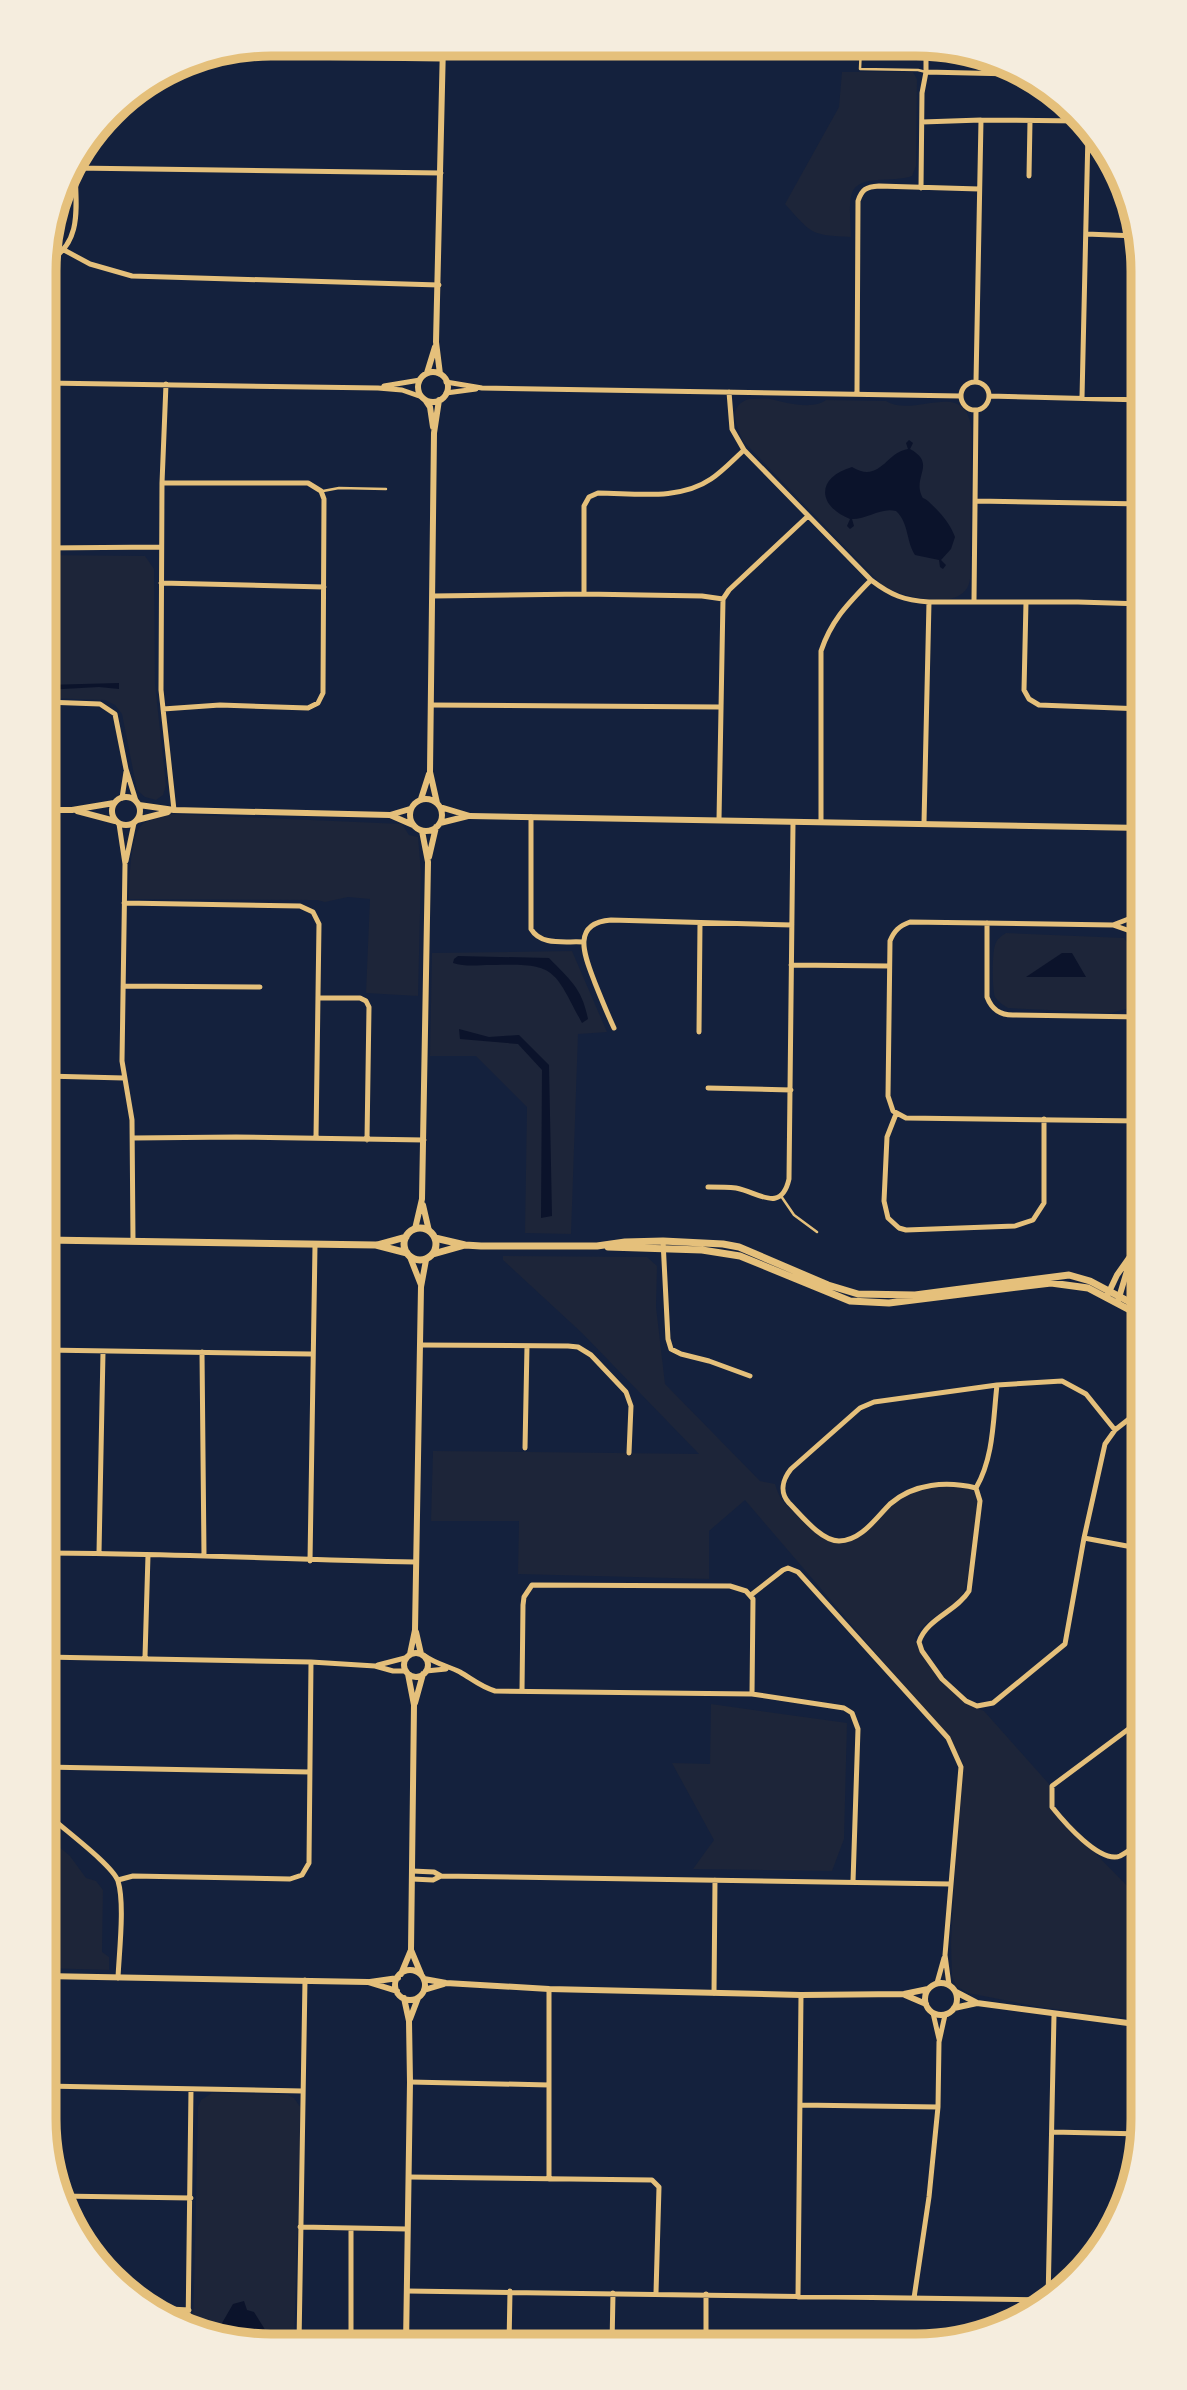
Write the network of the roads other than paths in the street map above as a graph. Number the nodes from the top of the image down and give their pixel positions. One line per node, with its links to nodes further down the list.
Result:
1 (442, 56): 5 (street)
2 (861, 56): 6 (lane)
3 (262, 57): 5 (street)
4 (926, 57): 6 (street)
5 (442, 59): 14 (street)
6 (926, 72): 7 (street); 11 (street)
7 (1001, 74)
8 (981, 120): 9 (street); 11 (street); 18 (street)
9 (1030, 121): 10 (street); 15 (street)
10 (1070, 121)
11 (922, 122): 17 (street)
12 (1088, 142): 19 (street)
13 (83, 168): 14 (street)
14 (440, 173): 23 (street)
15 (1029, 176)
16 (75, 183): 21 (street)
17 (921, 188): 18 (street); 36 (street)
18 (979, 188): 29 (street)
19 (1086, 234): 20 (street); 39 (street)
20 (1128, 236)
21 (64, 250): 22 (street); 23 (street)
22 (56, 257)
23 (439, 285): 24 (street)
24 (436, 342): 25 (street); 26 (street)
25 (427, 373): 26 (street); 27 (street)
26 (440, 374): 28 (street)
27 (420, 380): 32 (street); 40 (street)
28 (446, 382): 33 (street); 35 (street)
29 (976, 382): 37 (street); 38 (street)
30 (56, 383): 31 (street)
31 (166, 384): 32 (street); 46 (street)
32 (378, 388): 40 (street)
33 (482, 388): 34 (street); 35 (street)
34 (729, 392): 36 (street); 45 (street)
35 (446, 393): 41 (street)
36 (857, 393): 37 (street)
37 (960, 396): 43 (street)
38 (989, 397): 39 (street); 43 (street)
39 (1082, 398): 42 (street)
40 (424, 399): 41 (street); 44 (street)
41 (439, 400): 44 (street)
42 (1131, 400)
43 (976, 410): 49 (street)
44 (434, 433): 58 (street)
45 (744, 450): 51 (street); 57 (street)
46 (162, 483): 48 (street); 52 (street)
47 (386, 489): 48 (lane)
48 (321, 491): 56 (street)
49 (976, 501): 50 (street); 60 (street)
50 (1131, 504)
51 (808, 516): 54 (street); 59 (street)
52 (161, 547): 53 (street); 55 (street)
53 (56, 548)
54 (871, 580): 61 (street); 85 (street)
55 (161, 583): 56 (street); 67 (street)
56 (324, 586): 67 (street)
57 (584, 594): 58 (street); 59 (street)
58 (433, 596): 65 (street)
59 (723, 599): 66 (street)
60 (974, 601): 61 (street); 62 (street)
61 (929, 602): 88 (street)
62 (1026, 602): 63 (street); 68 (street)
63 (1131, 604)
64 (56, 702): 69 (street)
65 (431, 705): 66 (street); 70 (street)
66 (720, 707): 83 (street)
67 (163, 709): 79 (street)
68 (1131, 709)
69 (126, 769): 71 (street); 74 (street)
70 (430, 772): 72 (street); 75 (street)
71 (122, 798): 73 (street); 74 (street)
72 (421, 799): 75 (street); 76 (street)
73 (114, 803): 78 (street); 86 (street)
74 (137, 803): 79 (street); 84 (street)
75 (439, 805): 81 (street); 90 (street)
76 (410, 809): 80 (street); 89 (street)
77 (56, 810): 78 (street)
78 (72, 810): 86 (street)
79 (174, 810): 80 (street); 84 (street)
80 (390, 815): 89 (street)
81 (470, 816): 82 (street); 90 (street)
82 (531, 817): 83 (street); 103 (street)
83 (719, 820): 87 (street)
84 (135, 822): 86 (street); 94 (street)
85 (821, 822): 87 (street); 88 (street)
86 (117, 823): 94 (street)
87 (793, 823): 100 (street)
88 (924, 823): 91 (street)
89 (413, 825): 92 (street)
90 (438, 825): 92 (street); 93 (street)
91 (1131, 828)
92 (422, 831): 93 (street)
93 (428, 862): 122 (street)
94 (125, 864): 95 (street)
95 (124, 903): 106 (street); 108 (street)
96 (1131, 918): 99 (street); 101 (street)
97 (700, 923): 100 (street); 103 (street); 111 (street)
98 (987, 923): 101 (street); 105 (street); 109 (street)
99 (1131, 924)
100 (792, 925): 104 (street)
101 (1113, 925): 102 (street)
102 (1131, 932)
103 (583, 942): 110 (street)
104 (791, 965): 105 (street); 115 (street)
105 (889, 966): 116 (street)
106 (123, 986): 107 (street); 113 (street)
107 (260, 987)
108 (318, 998): 120 (street); 121 (street)
109 (1131, 1017)
110 (614, 1028)
111 (699, 1032)
112 (56, 1076): 113 (street)
113 (124, 1078): 119 (street)
114 (708, 1088): 115 (street)
115 (791, 1090): 124 (street)
116 (896, 1114): 117 (street); 117 (street)
117 (1044, 1119): 118 (street)
118 (1131, 1121)
119 (133, 1138): 120 (street); 132 (street)
120 (316, 1138): 121 (street)
121 (367, 1140): 122 (street)
122 (424, 1140): 125 (street)
123 (708, 1187): 124 (street)
124 (781, 1196): 128 (lane)
125 (422, 1199): 126 (street); 127 (street)
126 (415, 1229): 127 (main road); 129 (main road)
127 (429, 1231): 130 (main road)
128 (817, 1232)
129 (406, 1237): 133 (main road); 137 (main road)
130 (435, 1238): 134 (main road); 139 (main road)
131 (56, 1240): 132 (main road)
132 (133, 1240): 136 (main road)
133 (376, 1245): 136 (main road); 137 (main road)
134 (465, 1245): 135 (main road); 139 (main road)
135 (663, 1245): 142 (main road); 152 (street)
136 (314, 1246): 151 (street)
137 (409, 1255): 139 (main road); 141 (street)
138 (1131, 1255): 142 (street)
139 (429, 1257): 141 (street)
140 (1131, 1257): 143 (street)
141 (421, 1287): 146 (street)
142 (1108, 1294): 143 (main road)
143 (1118, 1299): 144 (main road); 145 (main road)
144 (1131, 1304)
145 (1131, 1308)
146 (420, 1345): 147 (street); 166 (street)
147 (527, 1346): 156 (street); 157 (street)
148 (56, 1350): 149 (street)
149 (103, 1352): 150 (street); 162 (street)
150 (202, 1352): 151 (street); 164 (street)
151 (311, 1354): 165 (street)
152 (750, 1376)
153 (996, 1385): 155 (street); 158 (street); 158 (street)
154 (1131, 1417): 155 (street)
155 (1115, 1430): 159 (street)
156 (525, 1448)
157 (629, 1453)
158 (976, 1488): 159 (street)
159 (1084, 1538): 160 (street)
160 (1131, 1547)
161 (56, 1553): 162 (street)
162 (99, 1553): 163 (street)
163 (148, 1555): 164 (street); 172 (street)
164 (204, 1555): 165 (street)
165 (310, 1561): 166 (street)
166 (416, 1562): 168 (street)
167 (751, 1595): 178 (street); 179 (street); 190 (street)
168 (415, 1630): 169 (street); 170 (street)
169 (423, 1655): 170 (street); 175 (street); 177 (street)
170 (408, 1656): 174 (street); 176 (street)
171 (56, 1657): 172 (street)
172 (145, 1657): 173 (street)
173 (311, 1662): 174 (street); 183 (street)
174 (375, 1666): 176 (street)
175 (449, 1668): 177 (street); 178 (street)
176 (407, 1672): 177 (street); 180 (street)
177 (425, 1673): 180 (street)
178 (522, 1691): 179 (street)
179 (752, 1694): 189 (street)
180 (415, 1705): 186 (street)
181 (1131, 1727): 185 (street)
182 (56, 1767): 183 (street)
183 (310, 1772): 187 (street)
184 (56, 1824): 187 (street)
185 (1131, 1848)
186 (412, 1875): 188 (street); 191 (street)
187 (118, 1880): 196 (street)
188 (715, 1880): 189 (street); 207 (street)
189 (853, 1882): 190 (street)
190 (950, 1884): 192 (street)
191 (411, 1950): 194 (street); 195 (street)
192 (945, 1955): 200 (street); 201 (street)
193 (56, 1976): 196 (street)
194 (399, 1976): 195 (street); 198 (street); 205 (street)
195 (422, 1977): 199 (street); 204 (street)
196 (118, 1978): 197 (street)
197 (305, 1980): 198 (street); 225 (street)
198 (368, 1983): 205 (street)
199 (446, 1983): 202 (street); 204 (street)
200 (937, 1983): 201 (street); 203 (street)
201 (950, 1984): 206 (street)
202 (549, 1989): 207 (street); 222 (street)
203 (928, 1989): 208 (street); 213 (street)
204 (424, 1990): 210 (street)
205 (397, 1991): 211 (street)
206 (956, 1992): 212 (street); 214 (street)
207 (714, 1993): 209 (street)
208 (904, 1994): 209 (street); 213 (street)
209 (801, 1995): 226 (street)
210 (418, 1997): 211 (street); 218 (street)
211 (404, 1998): 218 (street)
212 (977, 2003): 214 (street); 217 (street)
213 (926, 2004): 215 (street)
214 (954, 2008): 216 (street)
215 (933, 2013): 216 (street); 220 (street)
216 (945, 2015): 220 (street)
217 (1054, 2015): 219 (street); 228 (street)
218 (409, 2021): 221 (street)
219 (1131, 2024)
220 (939, 2042): 227 (street)
221 (410, 2082): 222 (street); 230 (street)
222 (549, 2085): 231 (street)
223 (56, 2086): 224 (street)
224 (191, 2089): 225 (street); 233 (street)
225 (302, 2091): 234 (street)
226 (800, 2105): 227 (street); 243 (street)
227 (938, 2107): 244 (street)
228 (1052, 2132): 229 (street); 237 (street)
229 (1131, 2134)
230 (409, 2177): 231 (street); 236 (street)
231 (549, 2179): 241 (street)
232 (70, 2196): 233 (street)
233 (191, 2198): 247 (street)
234 (300, 2227): 235 (street); 249 (street)
235 (351, 2228): 236 (street); 250 (street)
236 (407, 2229): 238 (street)
237 (1048, 2289)
238 (407, 2291): 239 (street); 251 (street)
239 (510, 2291): 240 (street); 252 (street)
240 (613, 2293): 241 (street); 253 (street)
241 (656, 2293): 242 (street)
242 (706, 2294): 243 (street); 254 (street)
243 (798, 2297): 244 (street)
244 (914, 2298): 245 (street)
245 (1031, 2301)
246 (171, 2309): 247 (street)
247 (189, 2310): 248 (street)
248 (189, 2318)
249 (299, 2334)
250 (351, 2334)
251 (406, 2334)
252 (509, 2334)
253 (612, 2334)
254 (706, 2334)

